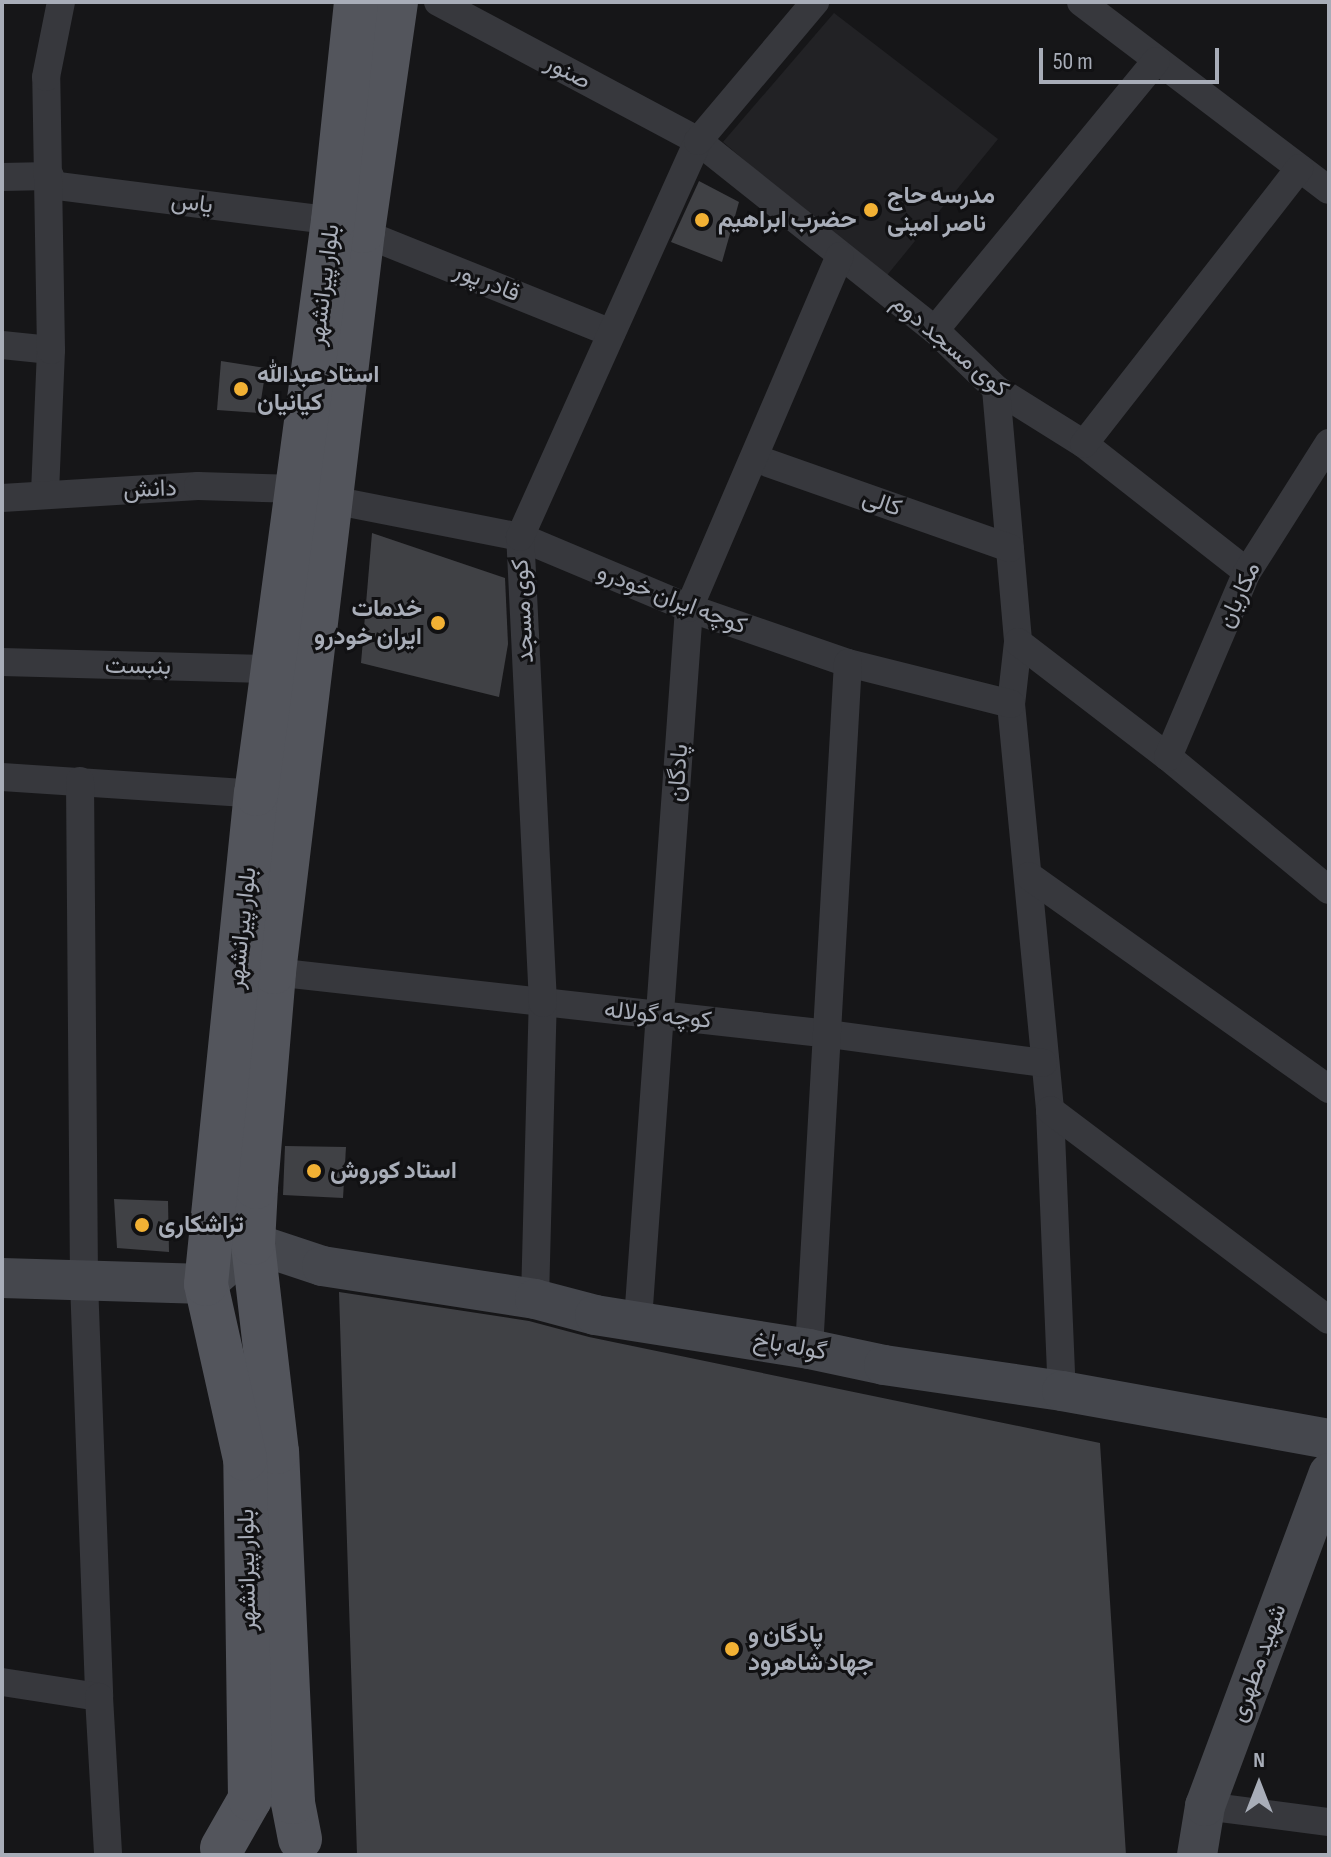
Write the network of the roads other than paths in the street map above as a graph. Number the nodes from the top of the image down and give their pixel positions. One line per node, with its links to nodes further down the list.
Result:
1 (61, 2): 11 (street)
2 (356, 2): 13 (main road, بلوار پیرانشهر)
3 (396, 2): 13 (main road, بلوار پیرانشهر)
4 (438, 2): 8 (street, صنور)
5 (815, 2): 8 (street, کوی مسجد)
6 (1081, 2): 7 (street)
7 (1156, 61): 9 (street); 15 (street)
8 (698, 141): 14 (street, کوی مسجد دوم); 16 (street, کوی مسجد)
9 (1300, 168): 12 (street); 21 (street)
10 (2, 177): 11 (street, یاس)
11 (50, 180): 13 (street, یاس); 18 (street)
12 (1329, 190)
13 (348, 226): 16 (street, قادر پور); 24 (main road, بلوار پیرانشهر)
14 (840, 256): 15 (street, کوی مسجد دوم); 22 (street, پادگان)
15 (935, 330): 19 (street, کوی مسجد دوم)
16 (611, 333): 26 (street, کوی مسجد)
17 (2, 345): 18 (street)
18 (51, 350): 23 (street)
19 (996, 389): 21 (street, کوی مسجد دوم); 27 (street)
20 (1329, 443): 28 (street, مکاریان)
21 (1084, 444): 28 (street, کوی مسجد دوم)
22 (754, 458): 27 (street, کالی); 29 (street, پادگان)
23 (45, 493): 24 (street, دانش); 25 (street, دانش)
24 (315, 494): 26 (street, کوچه ایران خودرو); 33 (main road, بلوار پیرانشهر); 41 (main road, بلوار پیرانشهر)
25 (2, 498)
26 (520, 537): 29 (street, کوچه ایران خودرو); 42 (street, کوی مسجد)
27 (1010, 548): 30 (street)
28 (1247, 572): 35 (street, مکاریان)
29 (689, 608): 32 (street, کوچه ایران خودرو); 43 (street, پادگان)
30 (1018, 642): 34 (street); 35 (street)
31 (2, 662): 33 (street, بنبست)
32 (848, 663): 34 (street, کوچه ایران خودرو); 44 (street)
33 (274, 669): 38 (main road, بلوار پیرانشهر)
34 (1011, 704): 39 (street)
35 (1168, 757): 40 (street)
36 (2, 777): 37 (street)
37 (80, 781): 38 (street); 50 (street)
38 (256, 794): 51 (main road, بلوار پیرانشهر)
39 (1029, 876): 45 (street); 46 (street)
40 (1329, 890)
41 (274, 972): 42 (street, کوچه گولاله); 48 (main road, بلوار پیرانشهر)
42 (543, 1003): 43 (street, کوچه گولاله); 52 (street, کوی مسجد)
43 (662, 1015): 44 (street, کوچه گولاله); 53 (street, پادگان)
44 (829, 1034): 45 (street, کوچه گولاله); 55 (street)
45 (1043, 1063): 47 (street)
46 (1329, 1089)
47 (1050, 1110): 54 (street); 56 (street)
48 (253, 1243): 51 (street); 52 (street, گوله باخ); 63 (main road, بلوار پیرانشهر)
49 (2, 1278): 50 (street)
50 (84, 1282): 51 (street); 60 (street)
51 (206, 1284): 64 (main road, بلوار پیرانشهر)
52 (535, 1299): 53 (street, گوله باخ)
53 (638, 1320): 55 (street, گوله باخ)
54 (1329, 1320)
55 (809, 1349): 56 (street, گوله باخ)
56 (1062, 1391): 57 (street, گوله باخ)
57 (1329, 1439)
58 (1329, 1473): 61 (street, شهید مطهری)
59 (2, 1682): 60 (street)
60 (99, 1697): 65 (street)
61 (1205, 1806): 62 (street); 66 (street, شهید مطهری)
62 (1329, 1822)
63 (311, 1847): 64 (main road)
64 (219, 1851)
65 (108, 1855)
66 (1197, 1855)

